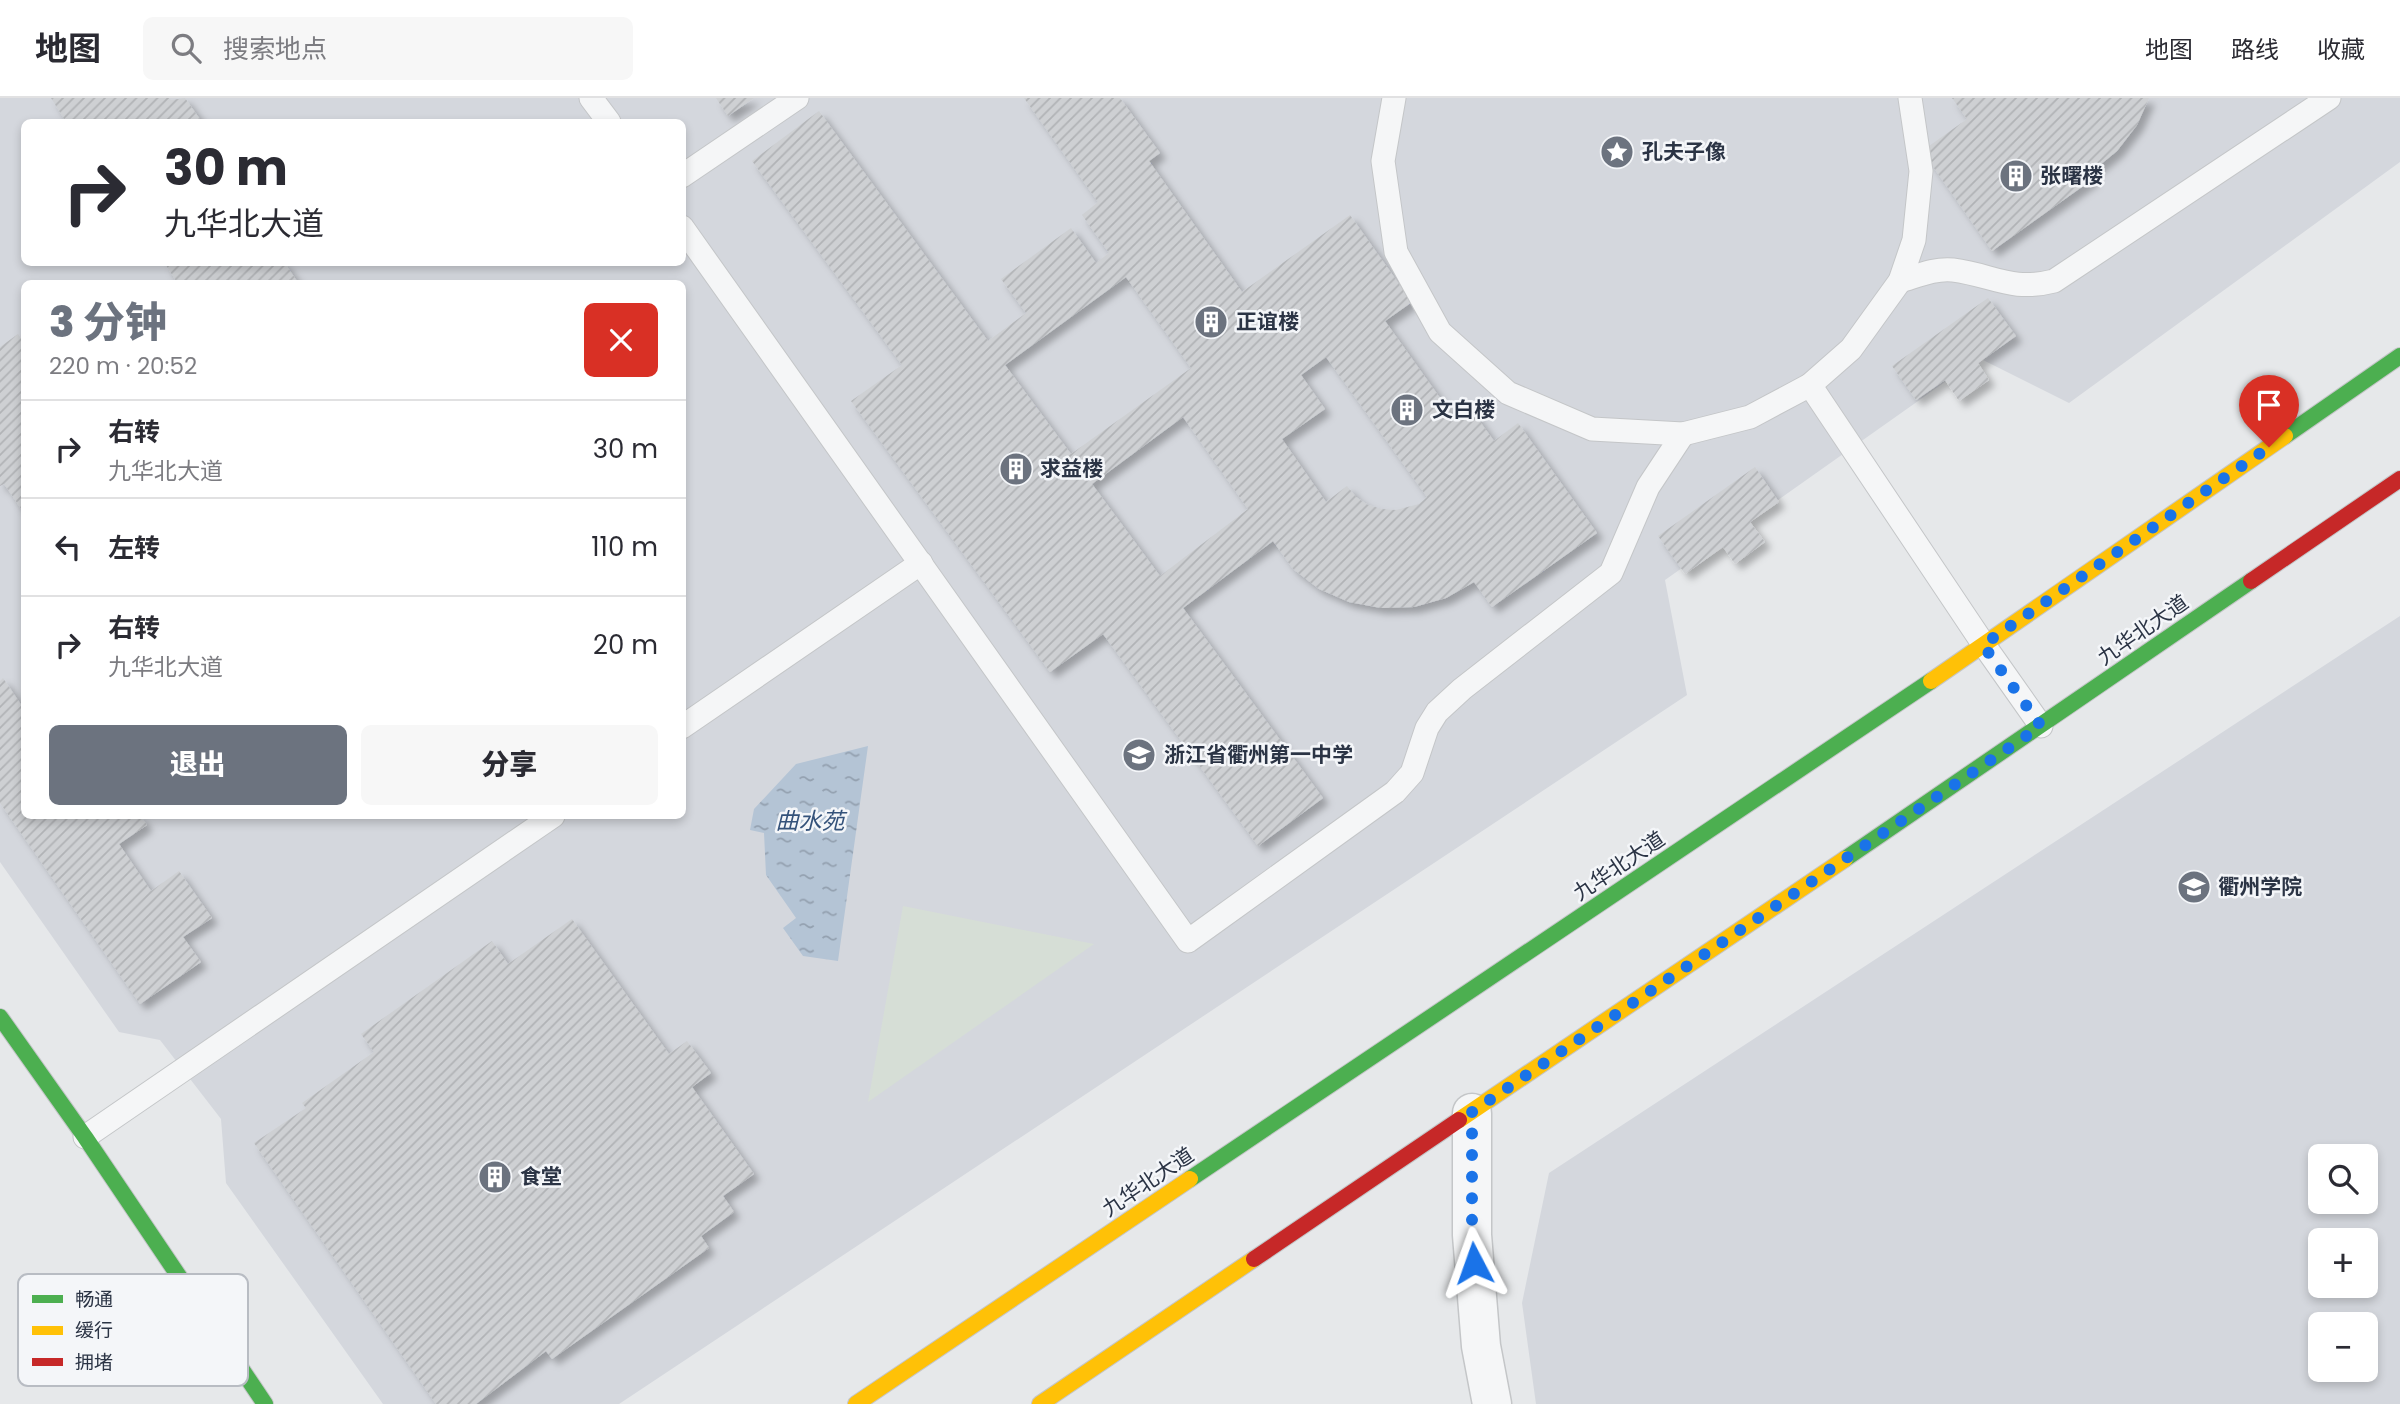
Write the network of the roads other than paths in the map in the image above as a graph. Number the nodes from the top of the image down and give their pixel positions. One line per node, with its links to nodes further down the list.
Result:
1 (591, 98): 6 (lane)
2 (797, 98): 7 (lane)
3 (1394, 98): 12 (lane)
4 (1910, 98): 9 (lane)
5 (2329, 98): 9 (lane)
6 (607, 119)
7 (686, 173)
8 (686, 233): 14 (lane)
9 (1900, 281): 11 (lane)
10 (2400, 356): 15 (main road, 九华北大道)
11 (1810, 385): 12 (lane); 15 (lane)
12 (1683, 434): 14 (lane)
13 (2400, 479): 17 (main road, 九华北大道)
14 (921, 563): 16 (lane)
15 (1983, 645): 17 (lane); 25 (main road, 九华北大道)
16 (686, 724)
17 (2041, 726): 20 (main road, 九华北大道)
18 (549, 819): 21 (lane)
19 (0, 1017): 21 (main road)
20 (1472, 1112): 26 (main road, 九华北大道); 27 (street)
21 (85, 1138): 22 (main road)
22 (177, 1274)
23 (248, 1379): 24 (main road)
24 (265, 1404)
25 (856, 1404)
26 (1040, 1404)
27 (1492, 1404)

